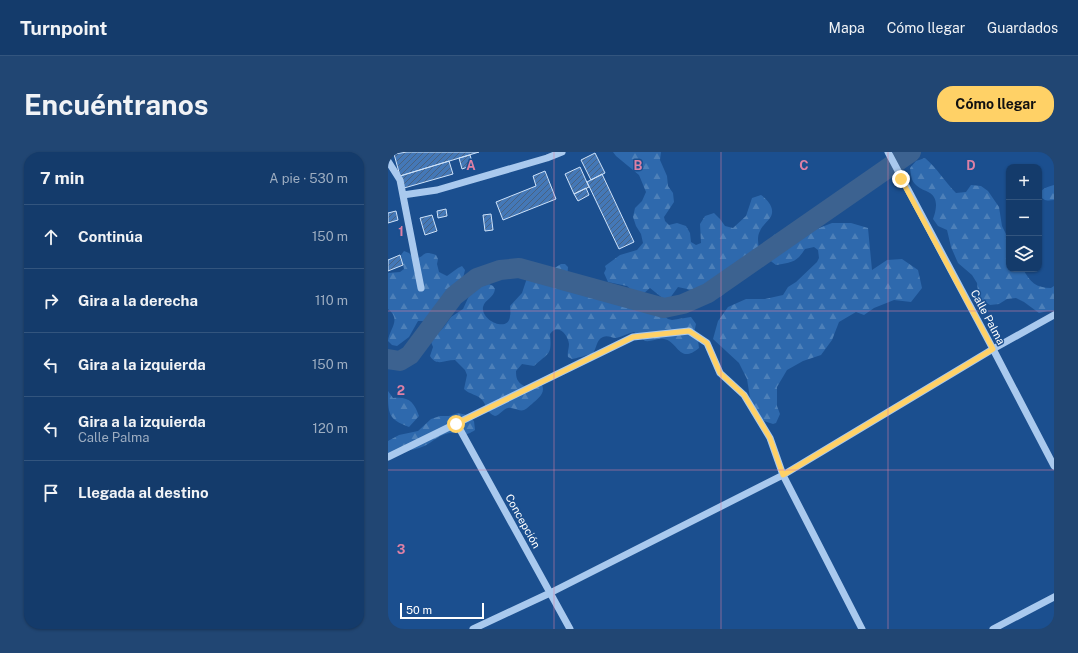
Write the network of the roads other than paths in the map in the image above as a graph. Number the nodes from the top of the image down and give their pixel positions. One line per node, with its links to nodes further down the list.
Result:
1 (562, 152): 4 (street)
2 (888, 152): 7 (street, Calle Palma)
3 (388, 161): 4 (street)
4 (403, 195): 5 (street)
5 (421, 288)
6 (1054, 315): 7 (street)
7 (993, 349): 10 (street, Calle Palma); 11 (street)
8 (456, 424): 9 (street); 11 (street); 12 (street, Concepción)
9 (388, 457)
10 (1054, 466)
11 (783, 475): 12 (street); 16 (street)
12 (550, 593): 14 (street); 15 (street, Concepción)
13 (1054, 597): 17 (street)
14 (473, 629)
15 (570, 629)
16 (862, 629)
17 (993, 629)

